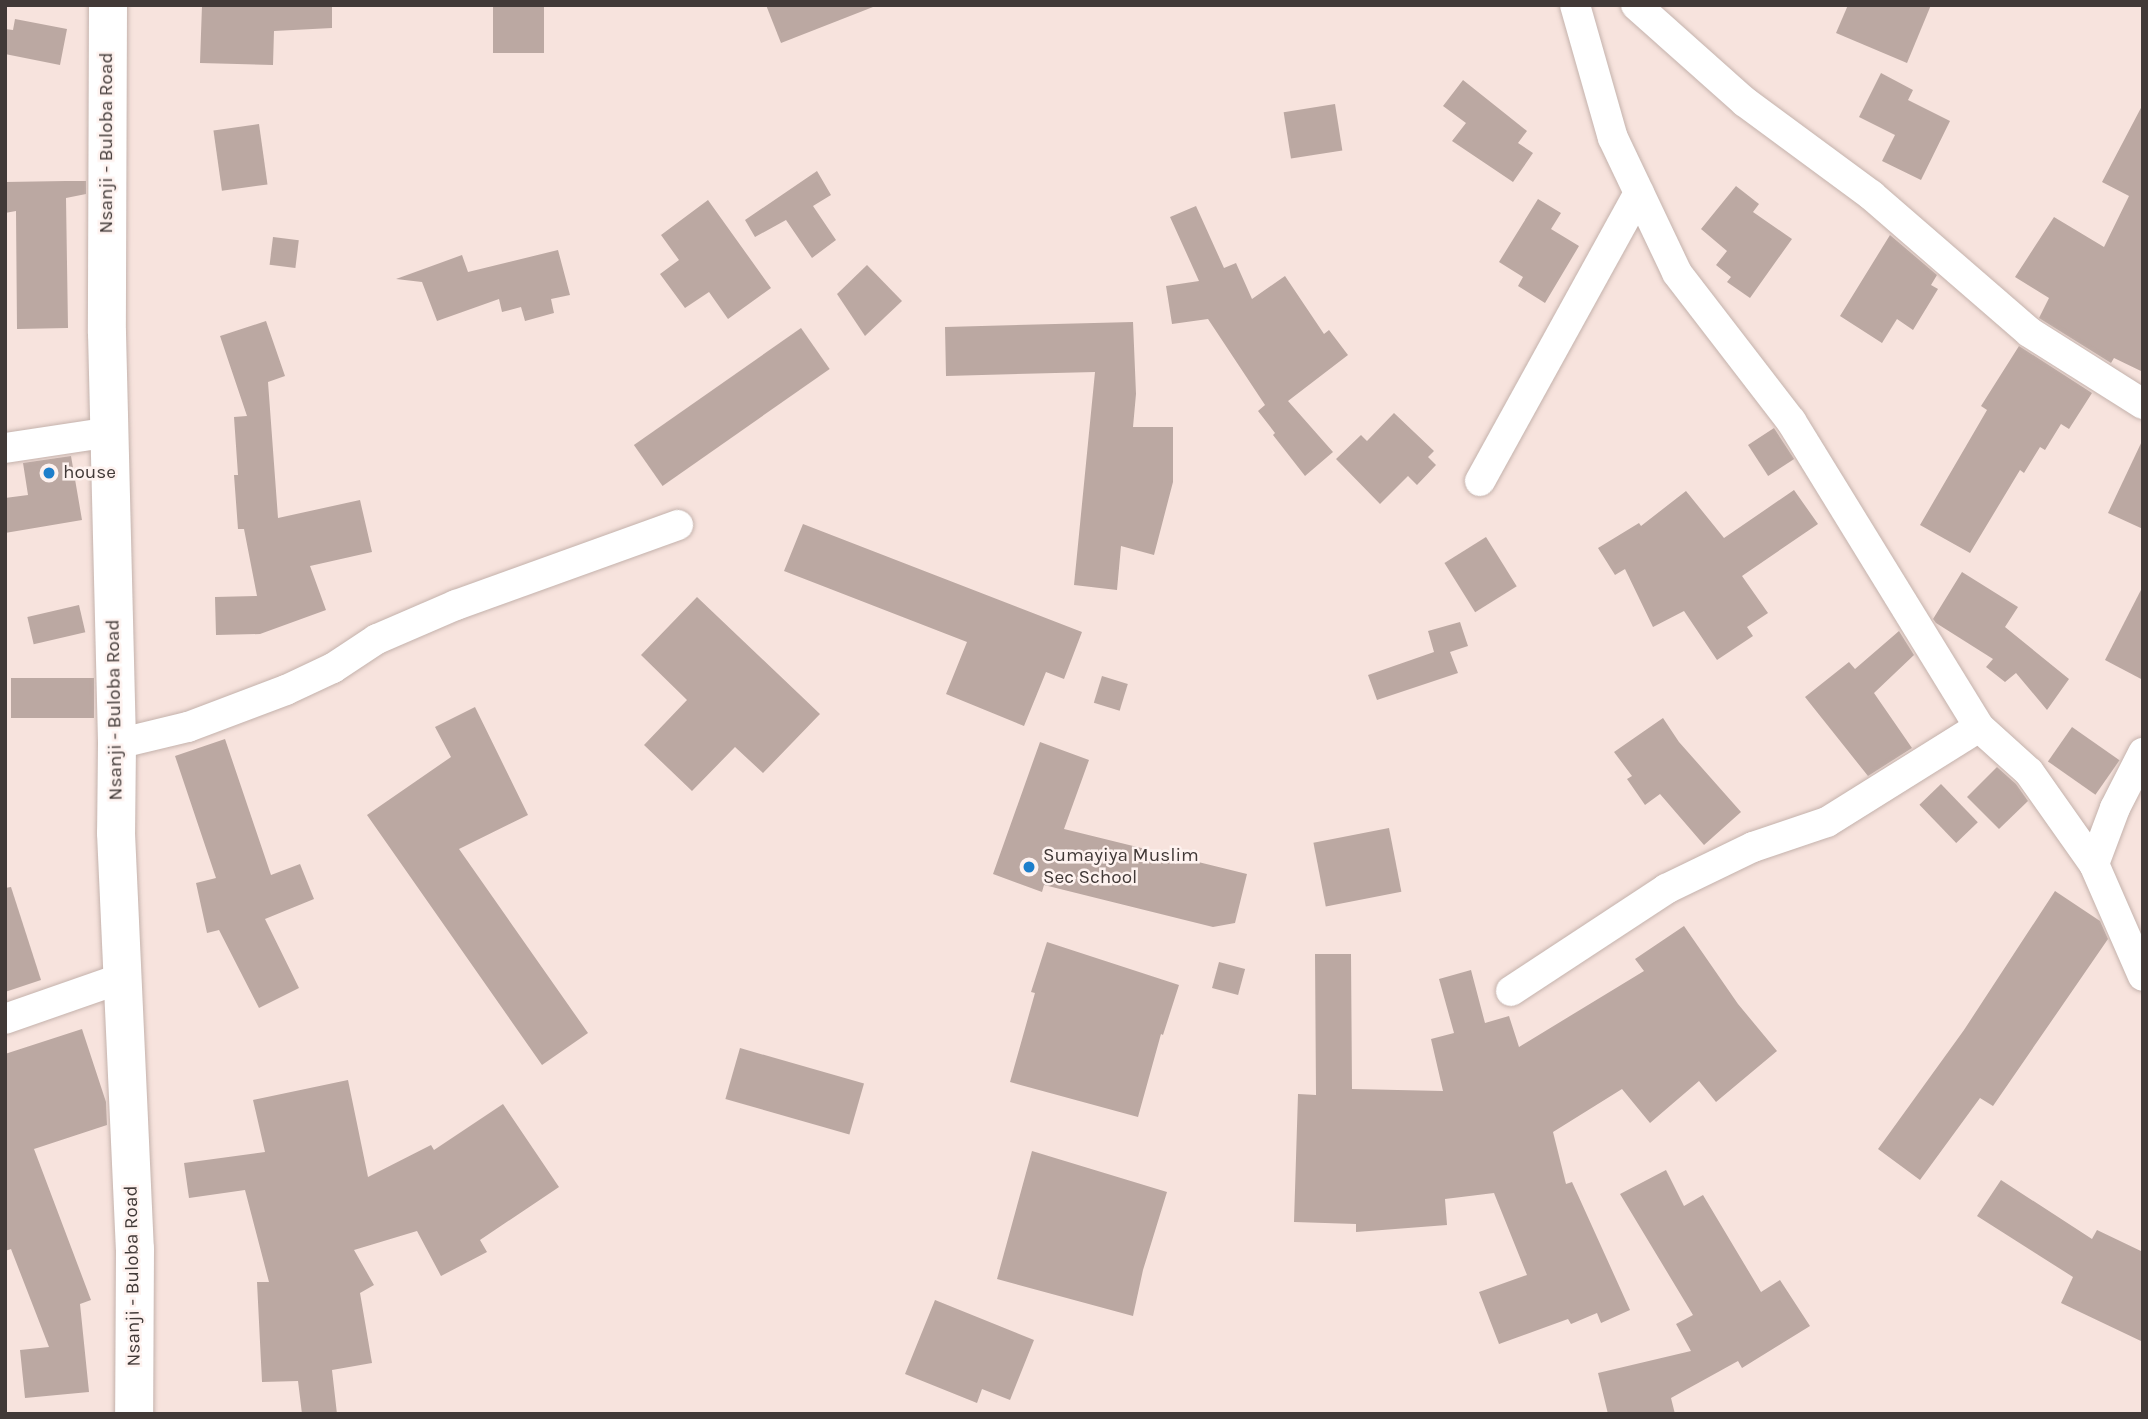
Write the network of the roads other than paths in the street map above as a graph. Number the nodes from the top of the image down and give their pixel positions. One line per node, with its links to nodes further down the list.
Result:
1 (108, 5): 6 (main road, Nsanji - Buloba Road)
2 (1575, 5): 4 (street)
3 (1636, 5): 5 (street)
4 (1639, 193): 8 (street); 10 (street)
5 (2143, 404)
6 (111, 432): 7 (street); 11 (main road, Nsanji - Buloba Road)
7 (5, 448)
8 (1480, 481)
9 (678, 525): 11 (street)
10 (1979, 727): 13 (street); 16 (street)
11 (117, 744): 15 (main road, Nsanji - Buloba Road)
12 (2143, 753): 13 (street)
13 (2094, 864): 14 (street)
14 (2143, 976)
15 (125, 977): 17 (street); 18 (main road, Nsanji - Buloba Road)
16 (1511, 991)
17 (5, 1019)
18 (134, 1414)

